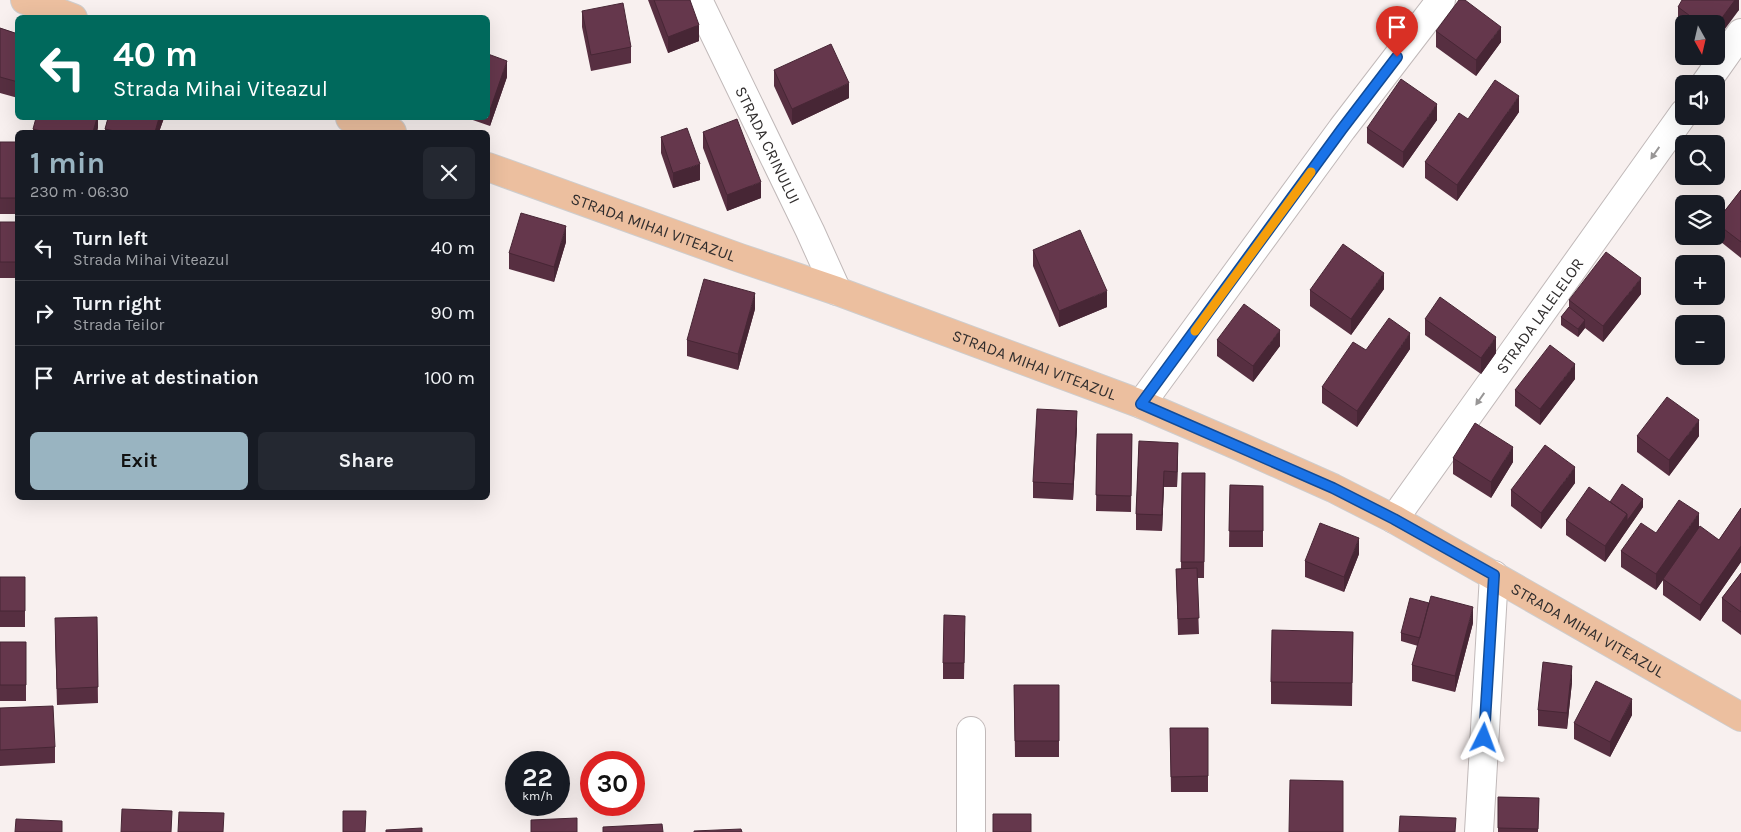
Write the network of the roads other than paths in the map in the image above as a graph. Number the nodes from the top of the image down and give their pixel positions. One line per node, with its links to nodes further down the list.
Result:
1 (25, 0): 4 (main road)
2 (698, 0): 11 (street, STRADA CRINULUI)
3 (1441, 0): 12 (street)
4 (65, 15)
5 (1741, 33): 6 (street)
6 (1711, 75)
7 (356, 120): 9 (main road)
8 (1675, 125): 13 (street, STRADA LALELELOR, one-way to 13)
9 (386, 130)
10 (490, 168): 11 (main road, STRADA MIHAI VITEAZUL)
11 (837, 291): 12 (main road, STRADA MIHAI VITEAZUL)
12 (1141, 404): 13 (main road, STRADA MIHAI VITEAZUL)
13 (1394, 519): 14 (main road, STRADA MIHAI VITEAZUL)
14 (1494, 575): 15 (main road, STRADA MIHAI VITEAZUL); 18 (street)
15 (1741, 717)
16 (971, 732): 17 (street)
17 (971, 832)
18 (1479, 832)

